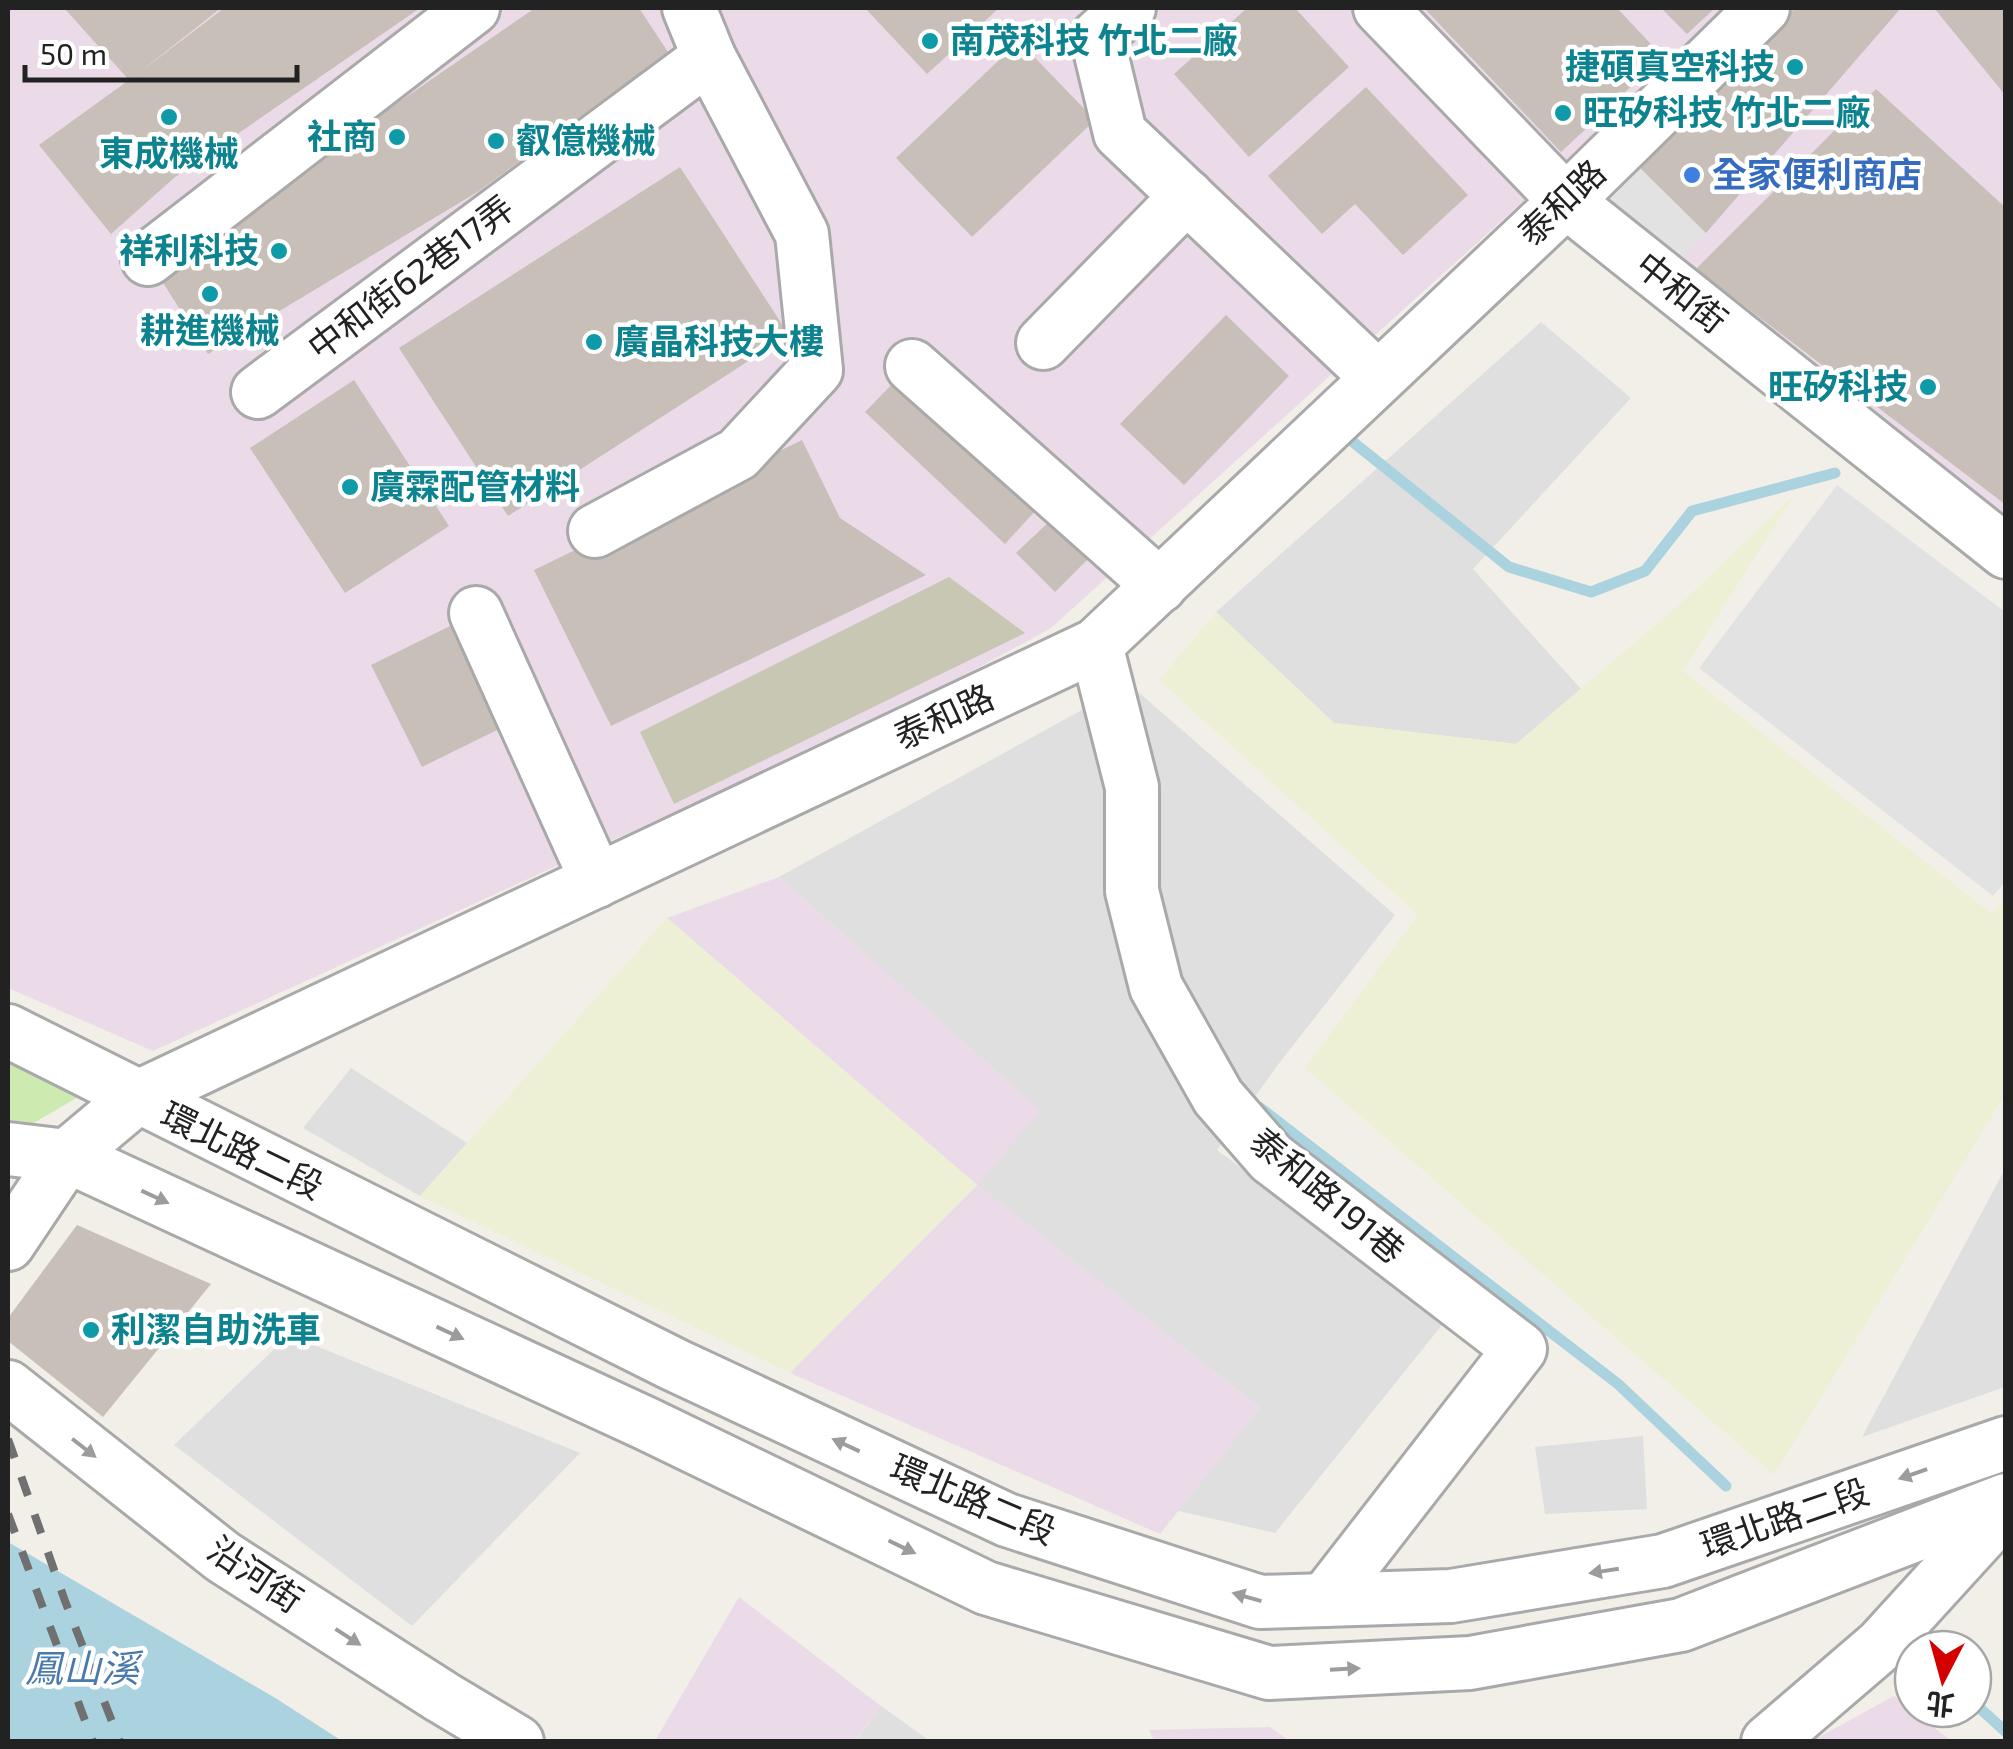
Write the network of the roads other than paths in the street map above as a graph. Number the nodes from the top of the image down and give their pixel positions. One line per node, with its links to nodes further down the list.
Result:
1 (473, 8): 9 (street)
2 (689, 8): 6 (street)
3 (1128, 8): 7 (street)
4 (1380, 8): 8 (street, 中和街)
5 (1763, 8): 8 (street, 泰和路)
6 (708, 57): 13 (street, 中和街62巷17弄); 14 (street)
7 (1187, 196): 10 (street); 12 (street)
8 (1566, 200): 12 (street, 泰和路); 15 (street, 中和街)
9 (148, 260)
10 (1043, 342)
11 (912, 366): 16 (street)
12 (1378, 378): 16 (street, 泰和路)
13 (258, 392)
14 (595, 531)
15 (2006, 552)
16 (1160, 586): 18 (street, 泰和路)
17 (476, 613): 19 (street)
18 (1096, 645): 19 (street, 泰和路); 29 (street, 泰和路191巷)
19 (597, 881): 21 (street, 泰和路)
20 (8, 1031): 21 (street, 環北路二段)
21 (136, 1098): 23 (street, 泰和路); 29 (street, 環北路二段, one-way to 21)
22 (8, 1149): 23 (street, 環北路二段)
23 (66, 1156): 24 (street, 泰和路); 27 (street, 環北路二段, one-way to 27)
24 (8, 1244)
25 (8, 1387): 30 (street, 沿河街, one-way to 30)
26 (2006, 1442): 29 (street, 環北路二段, one-way to 29)
27 (2006, 1500)
28 (2006, 1508): 31 (street)
29 (1324, 1600)
30 (517, 1742)
31 (1768, 1742)

